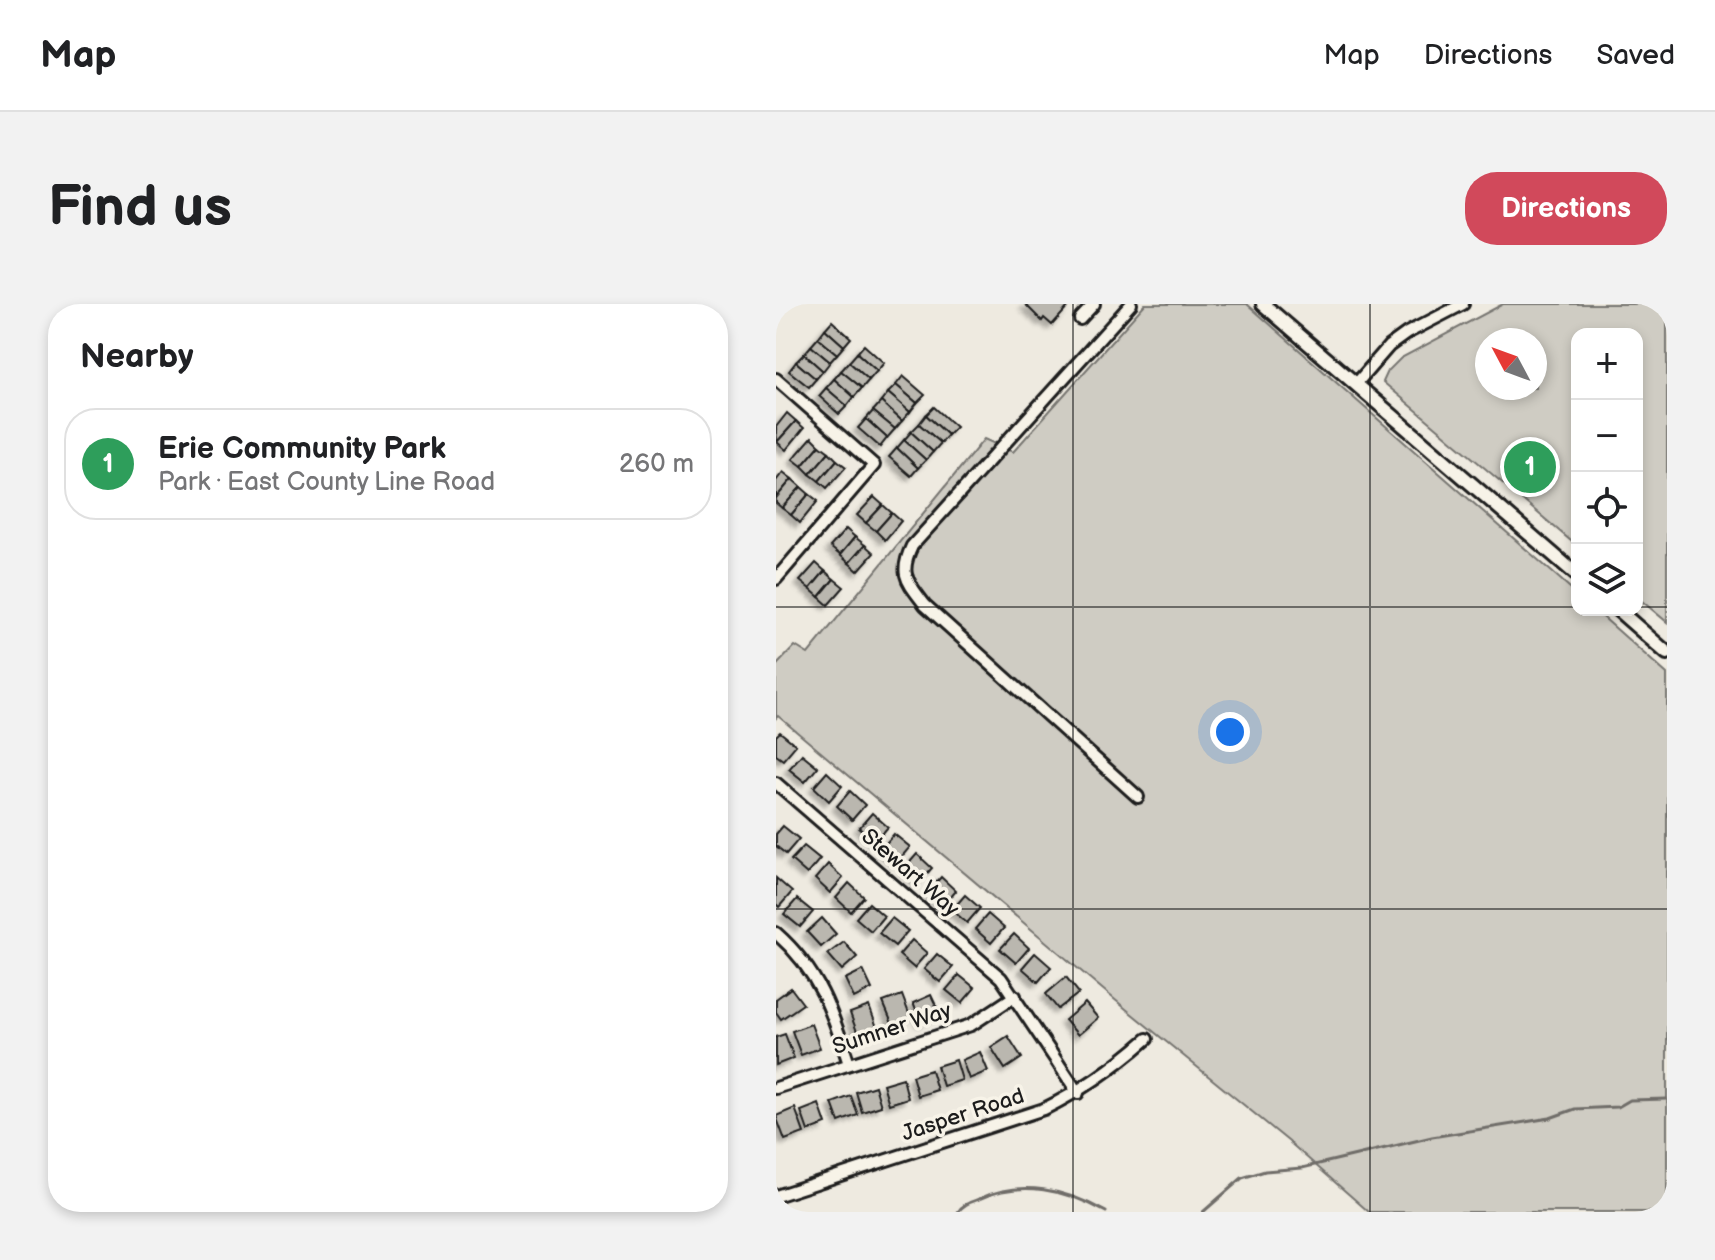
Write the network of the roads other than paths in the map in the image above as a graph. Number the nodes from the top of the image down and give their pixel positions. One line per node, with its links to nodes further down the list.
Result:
1 (1094, 304): 5 (street)
2 (1131, 304): 13 (street)
3 (1263, 304): 7 (main road)
4 (1463, 304): 7 (street)
5 (1080, 319)
6 (776, 379): 9 (street)
7 (1356, 384): 8 (main road)
8 (1571, 570)
9 (776, 579)
10 (1625, 616): 11 (main road)
11 (1667, 653)
12 (776, 783): 15 (street, Stewart Way)
13 (1138, 797)
14 (776, 933): 17 (street)
15 (1015, 996): 17 (street, Sumner Way); 19 (street, Stewart Way)
16 (1147, 1039): 19 (street, Jasper Road)
17 (849, 1064): 18 (street, Sumner Way)
18 (776, 1088)
19 (1078, 1093): 20 (street, Jasper Road)
20 (776, 1196)

